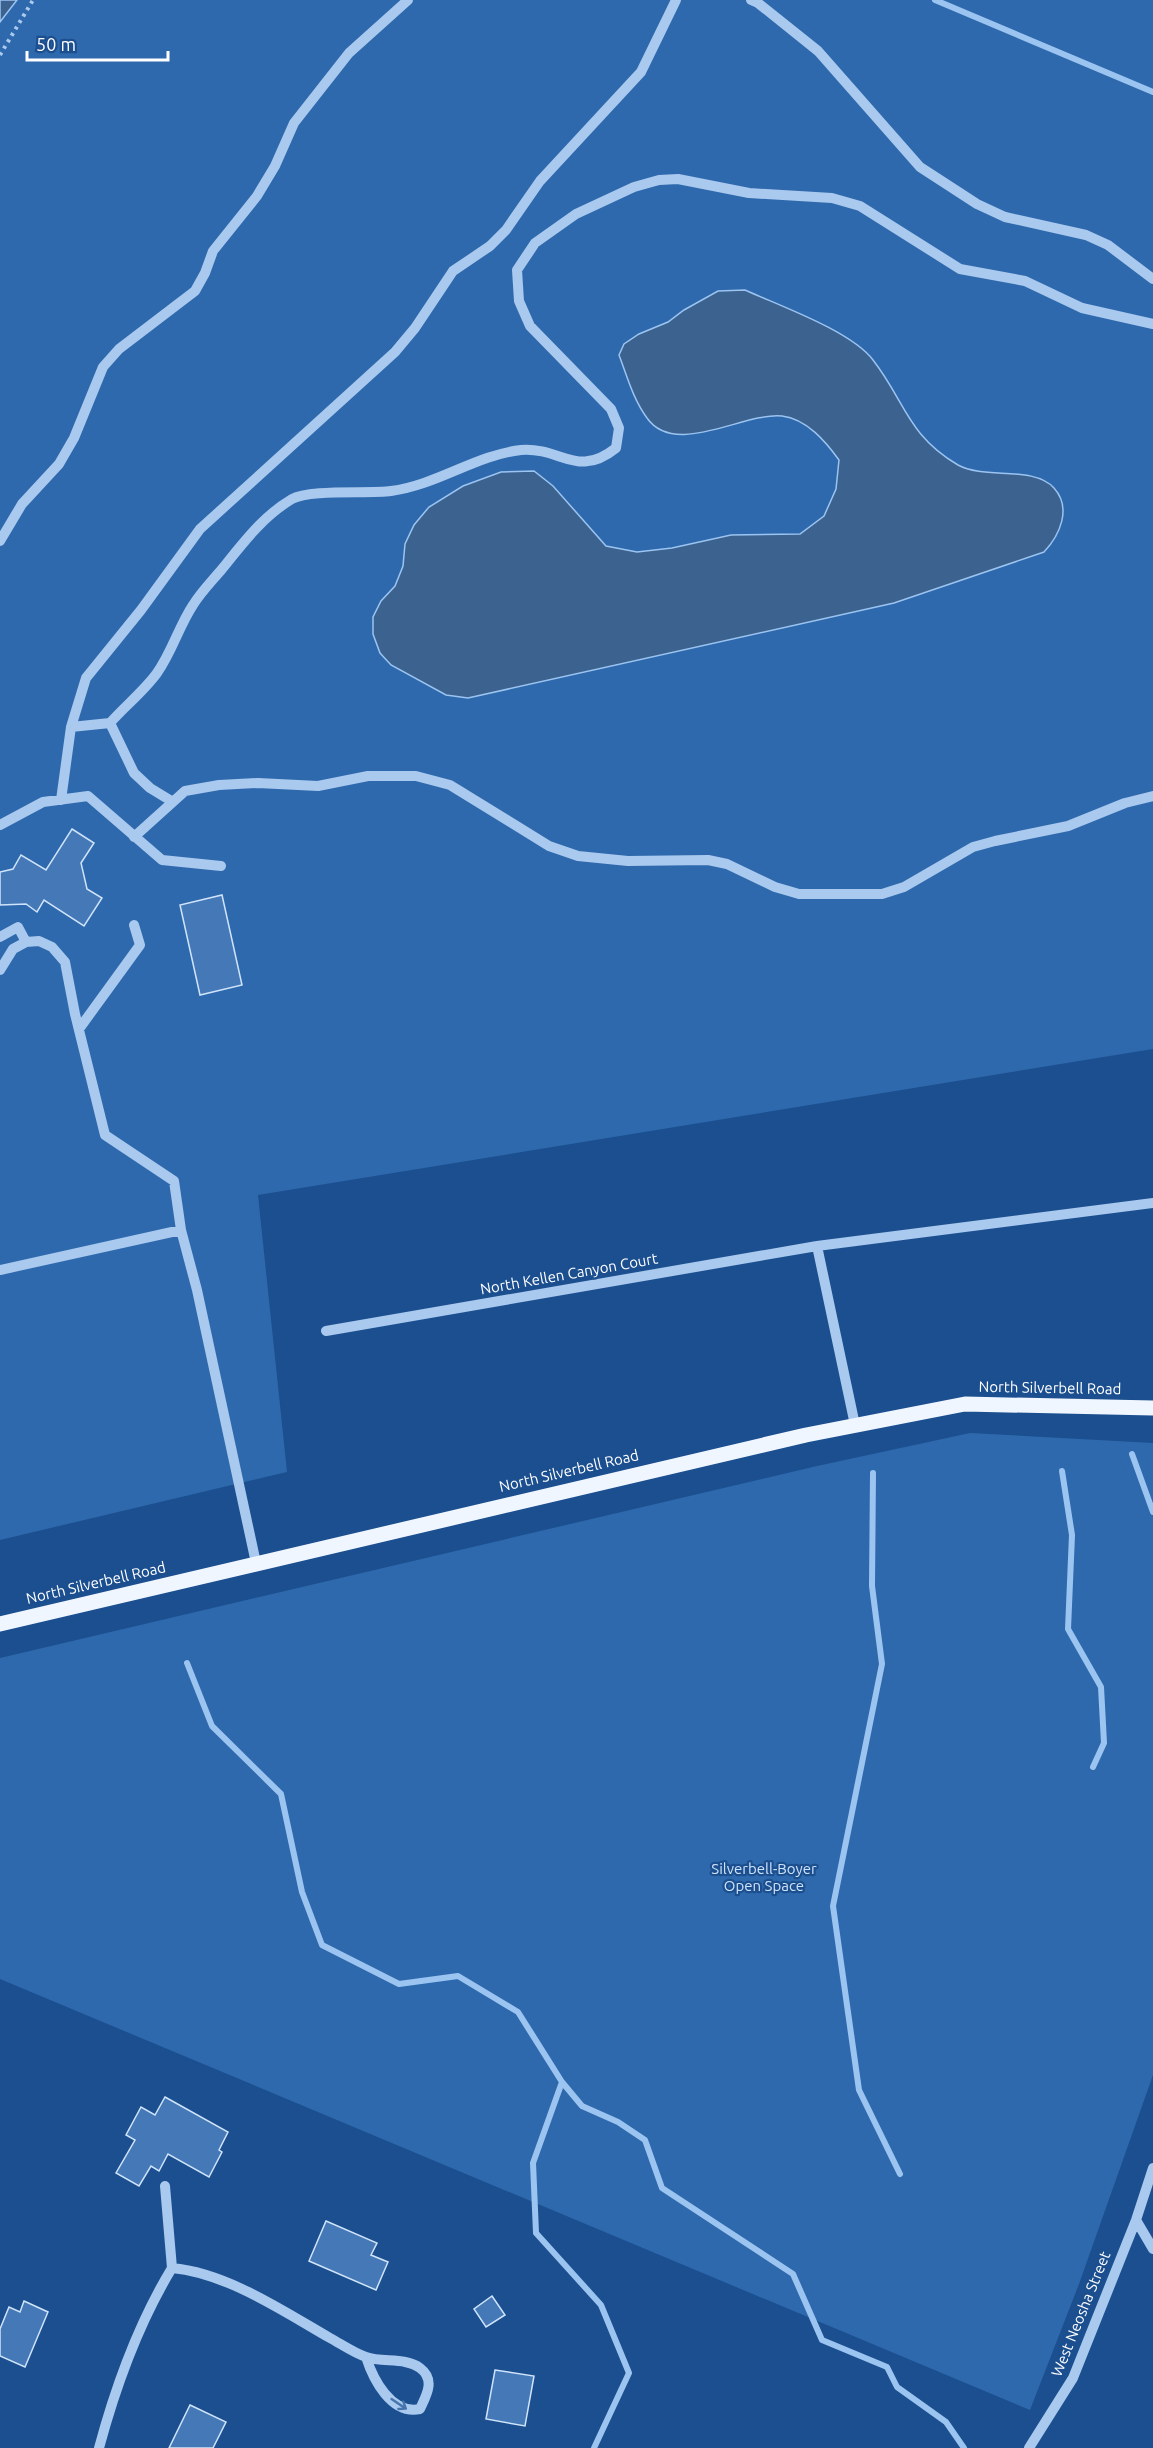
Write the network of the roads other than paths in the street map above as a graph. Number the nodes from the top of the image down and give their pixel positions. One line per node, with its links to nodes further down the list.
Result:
1 (408, 0): 6 (street)
2 (676, 0): 8 (street)
3 (751, 0): 4 (street)
4 (1153, 279)
5 (1153, 324): 7 (street)
6 (0, 541)
7 (110, 723): 8 (street); 11 (street)
8 (71, 727): 10 (street)
9 (1153, 796): 11 (street)
10 (61, 800): 12 (street); 13 (street)
11 (173, 802): 13 (street)
12 (0, 825)
13 (134, 837): 14 (street)
14 (221, 866)
15 (134, 925): 19 (street)
16 (0, 937): 17 (street)
17 (26, 942): 18 (street); 19 (street)
18 (0, 970)
19 (79, 1029): 21 (street)
20 (1153, 1203): 22 (street, North Kellen Canyon Court)
21 (181, 1230): 23 (street); 27 (street)
22 (817, 1246): 24 (street, North Kellen Canyon Court); 26 (street)
23 (0, 1270)
24 (326, 1331)
25 (1153, 1408): 26 (main road, North Silverbell Road)
26 (855, 1425): 27 (main road, North Silverbell Road)
27 (256, 1563): 28 (main road, North Silverbell Road)
28 (0, 1624)
29 (1153, 2168): 31 (street, West Neosha Street)
30 (165, 2186): 33 (street)
31 (1136, 2220): 32 (street); 36 (street, West Neosha Street)
32 (1153, 2249)
33 (172, 2268): 34 (street); 35 (street)
34 (366, 2357): 34 (street, one-way to 34)
35 (99, 2448)
36 (1029, 2448)

